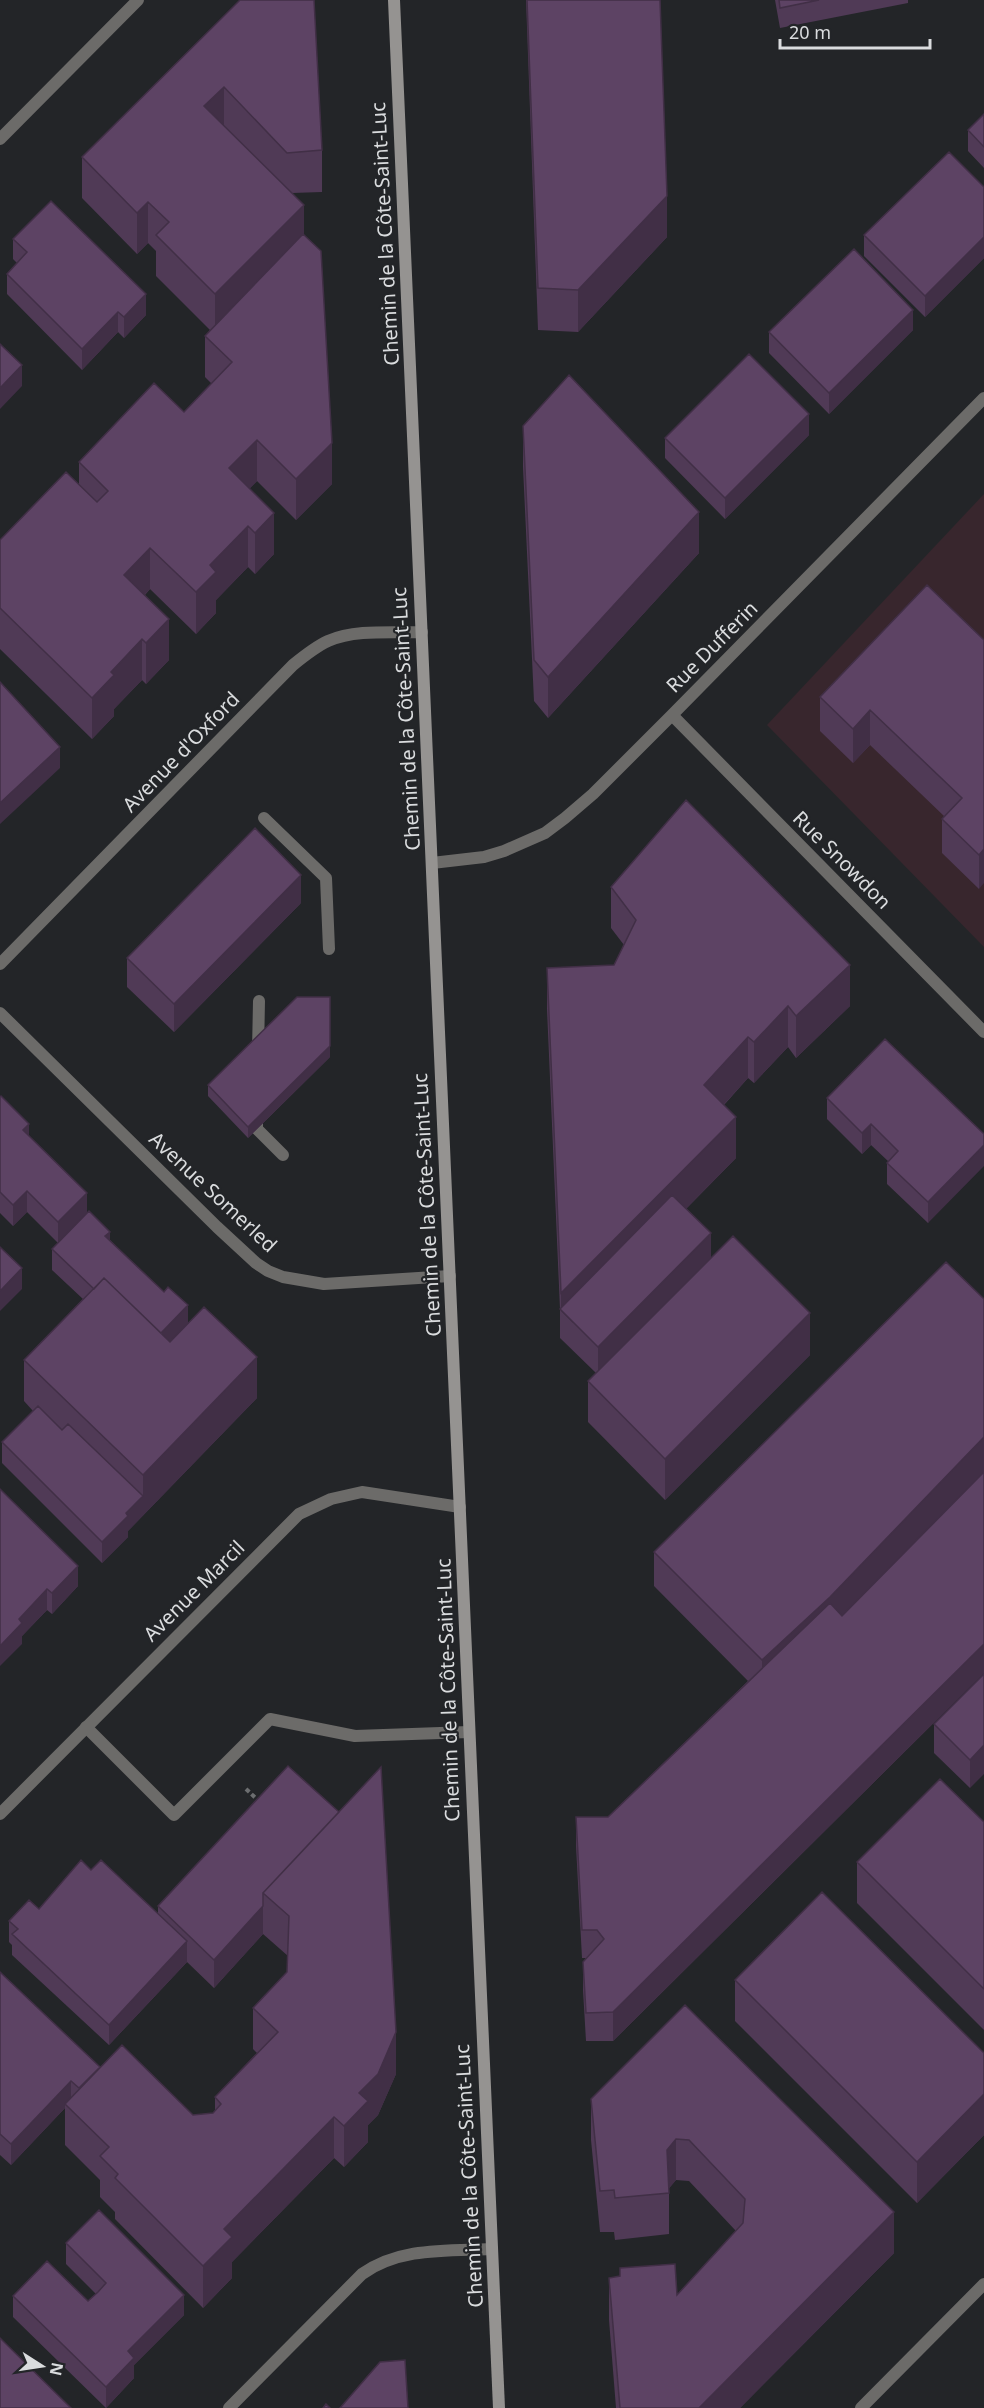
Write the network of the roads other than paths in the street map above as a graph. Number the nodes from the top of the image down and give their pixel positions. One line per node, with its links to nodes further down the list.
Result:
1 (138, 0): 3 (street)
2 (394, 0): 5 (main road, Chemin de la Côte-Saint-Luc)
3 (0, 139)
4 (984, 398): 6 (street, Rue Dufferin)
5 (422, 632): 8 (main road, Chemin de la Côte-Saint-Luc); 10 (street, Avenue d'Oxford)
6 (672, 716): 8 (street, Rue Dufferin); 13 (street, Rue Snowdon)
7 (264, 818): 9 (street)
8 (432, 863): 17 (main road, Chemin de la Côte-Saint-Luc)
9 (329, 949)
10 (0, 964)
11 (259, 1001): 14 (street)
12 (0, 1013): 17 (street, Avenue Somerled)
13 (984, 1032)
14 (258, 1058)
15 (257, 1106): 16 (street)
16 (283, 1155)
17 (450, 1276): 18 (main road, Chemin de la Côte-Saint-Luc)
18 (460, 1507): 19 (street, Avenue Marcil); 20 (main road, Chemin de la Côte-Saint-Luc)
19 (86, 1727): 20 (street); 21 (street, Avenue Marcil)
20 (469, 1732): 22 (main road, Chemin de la Côte-Saint-Luc)
21 (0, 1814)
22 (492, 2249): 24 (street); 25 (main road, Chemin de la Côte-Saint-Luc)
23 (984, 2284): 26 (street)
24 (229, 2408)
25 (499, 2408)
26 (861, 2408)

